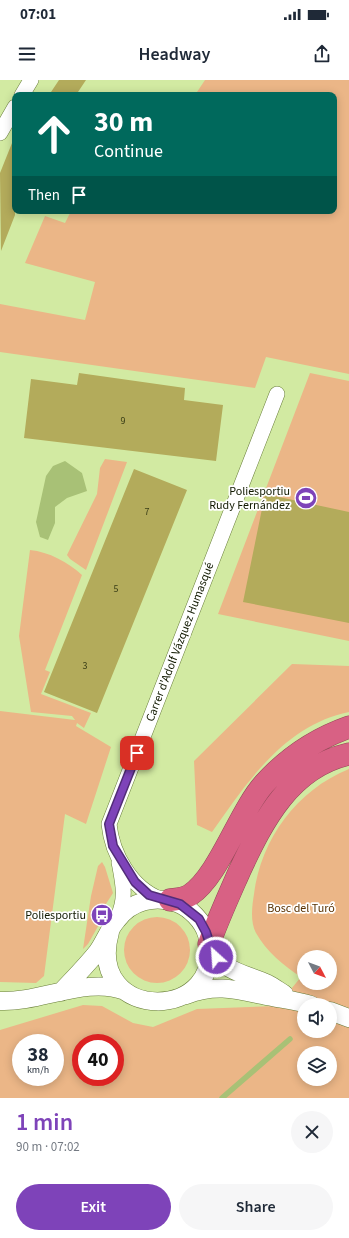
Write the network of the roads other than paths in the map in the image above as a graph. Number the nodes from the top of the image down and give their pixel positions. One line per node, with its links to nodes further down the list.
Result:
1 (30, 80): 2 (street)
2 (24, 92)
3 (12, 112): 4 (street)
4 (0, 132)
5 (277, 394): 8 (street, Carrer d'Adolf Vázquez Humasqué)
6 (349, 727): 9 (highway)
7 (349, 754): 11 (highway)
8 (119, 857): 9 (street, Carrer d'Adolf Vázquez Humasqué); 10 (street)
9 (165, 900): 10 (street); 11 (street)
10 (113, 925): 12 (street); 13 (street)
11 (209, 944): 14 (street); 15 (street)
12 (125, 991): 13 (street); 14 (street)
13 (61, 992): 16 (street)
14 (183, 996): 15 (street)
15 (291, 999): 17 (street)
16 (0, 1001)
17 (297, 1001)
18 (337, 1014): 19 (street)
19 (349, 1018)

